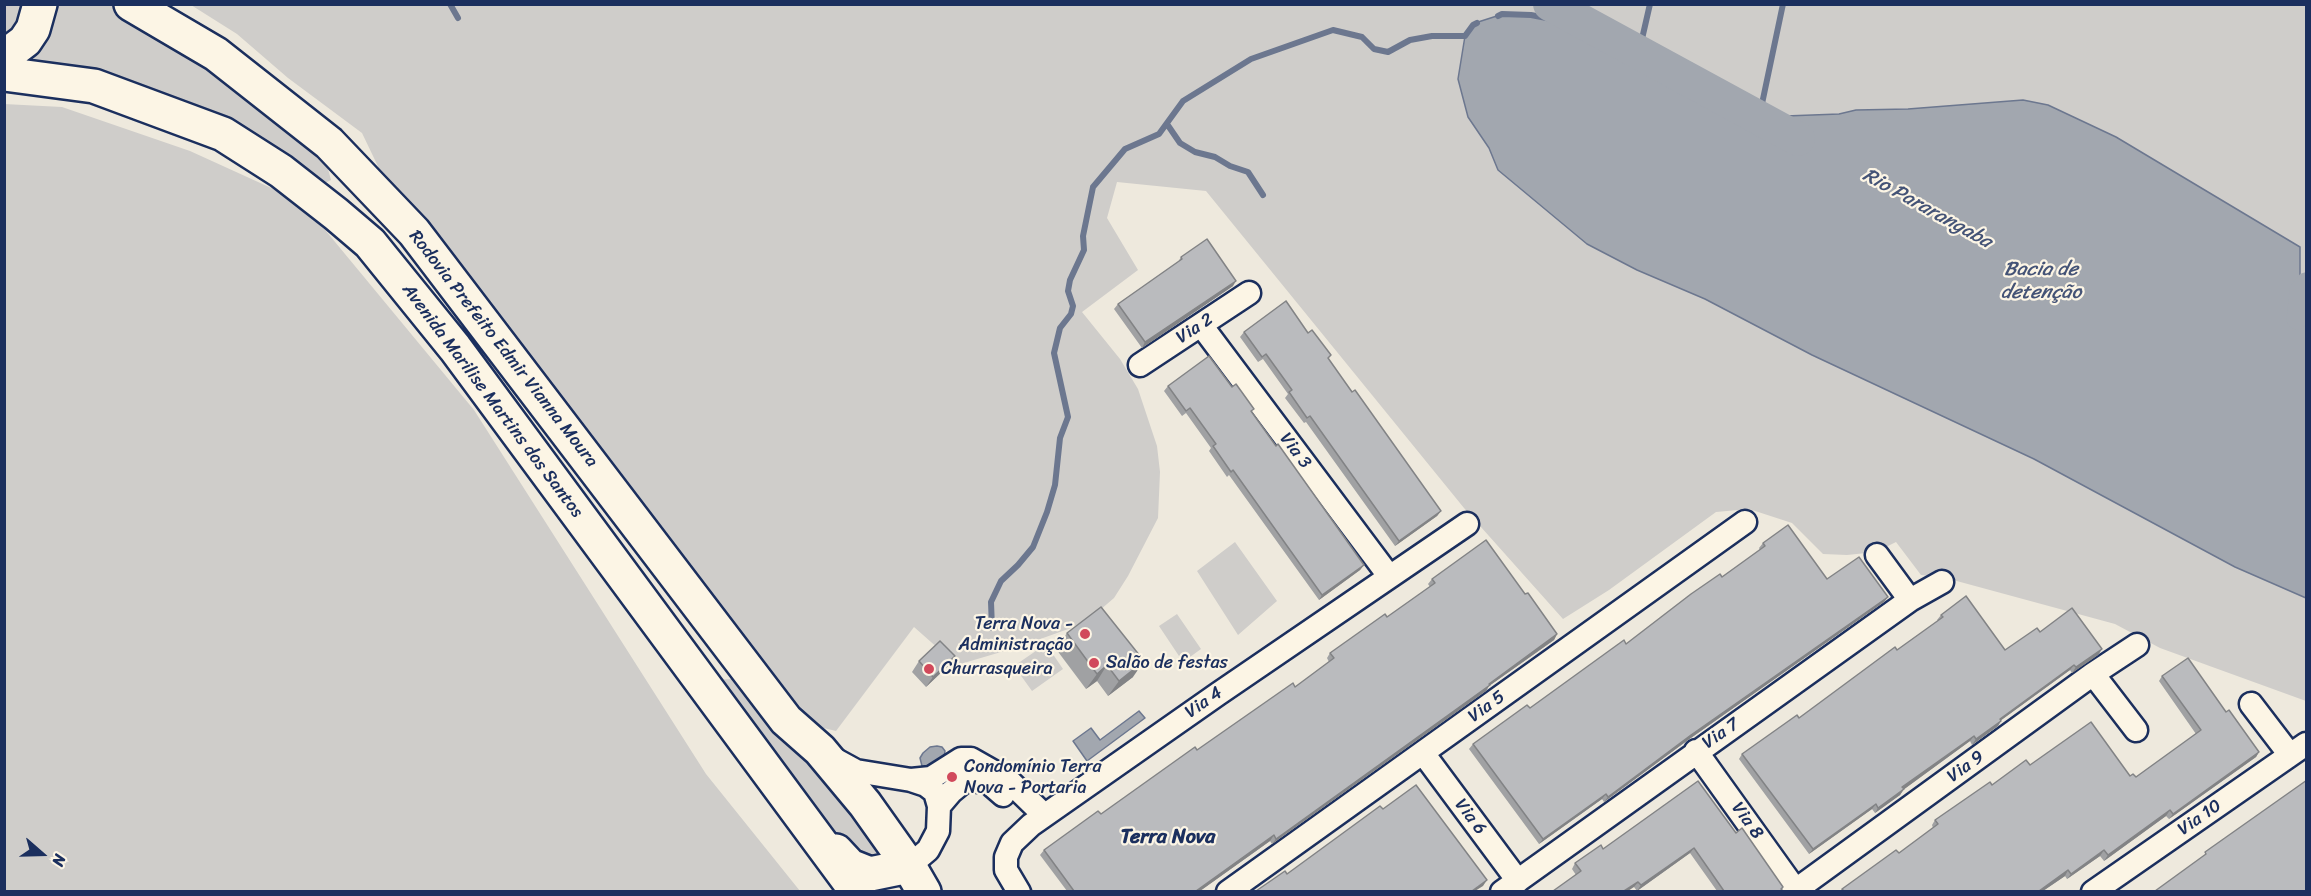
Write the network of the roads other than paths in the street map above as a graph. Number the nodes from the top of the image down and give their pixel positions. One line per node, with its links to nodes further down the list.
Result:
1 (40, 4): 3 (main road)
2 (131, 4): 18 (main road, Rodovia Prefeito Edmir Vianna Moura)
3 (4, 57)
4 (4, 74): 24 (main road, Avenida Marilise Martins dos Santos)
5 (1250, 293): 6 (street, Via 2)
6 (1201, 325): 7 (street, Via 2); 11 (street, Via 3)
7 (1140, 365)
8 (1745, 522): 21 (street, Via 5)
9 (1467, 524): 11 (street, Via 4)
10 (1877, 555): 13 (street)
11 (1389, 576): 25 (street, Via 4)
12 (1942, 582): 13 (street, Via 7)
13 (1910, 600): 20 (street, Via 7)
14 (2137, 645): 15 (street, Via 9)
15 (2093, 674): 17 (street); 31 (street, Via 9)
16 (2252, 704): 19 (street)
17 (2136, 730)
18 (820, 750): 22 (street); 26 (main road)
19 (2299, 750): 32 (street, Via 10)
20 (1696, 752): 27 (street, Via 7); 31 (street, Via 8)
21 (1423, 753): 27 (street, Via 6); 30 (street, Via 5)
22 (910, 780): 23 (street); 25 (street)
23 (939, 806): 25 (street); 26 (street)
24 (795, 807): 26 (main road); 28 (main road, Avenida Marilise Martins dos Santos)
25 (1038, 820): 29 (street, Via 4)
26 (916, 879)
27 (1510, 886)
28 (857, 891)
29 (1019, 891)
30 (1228, 891)
31 (1797, 891)
32 (2093, 891)

